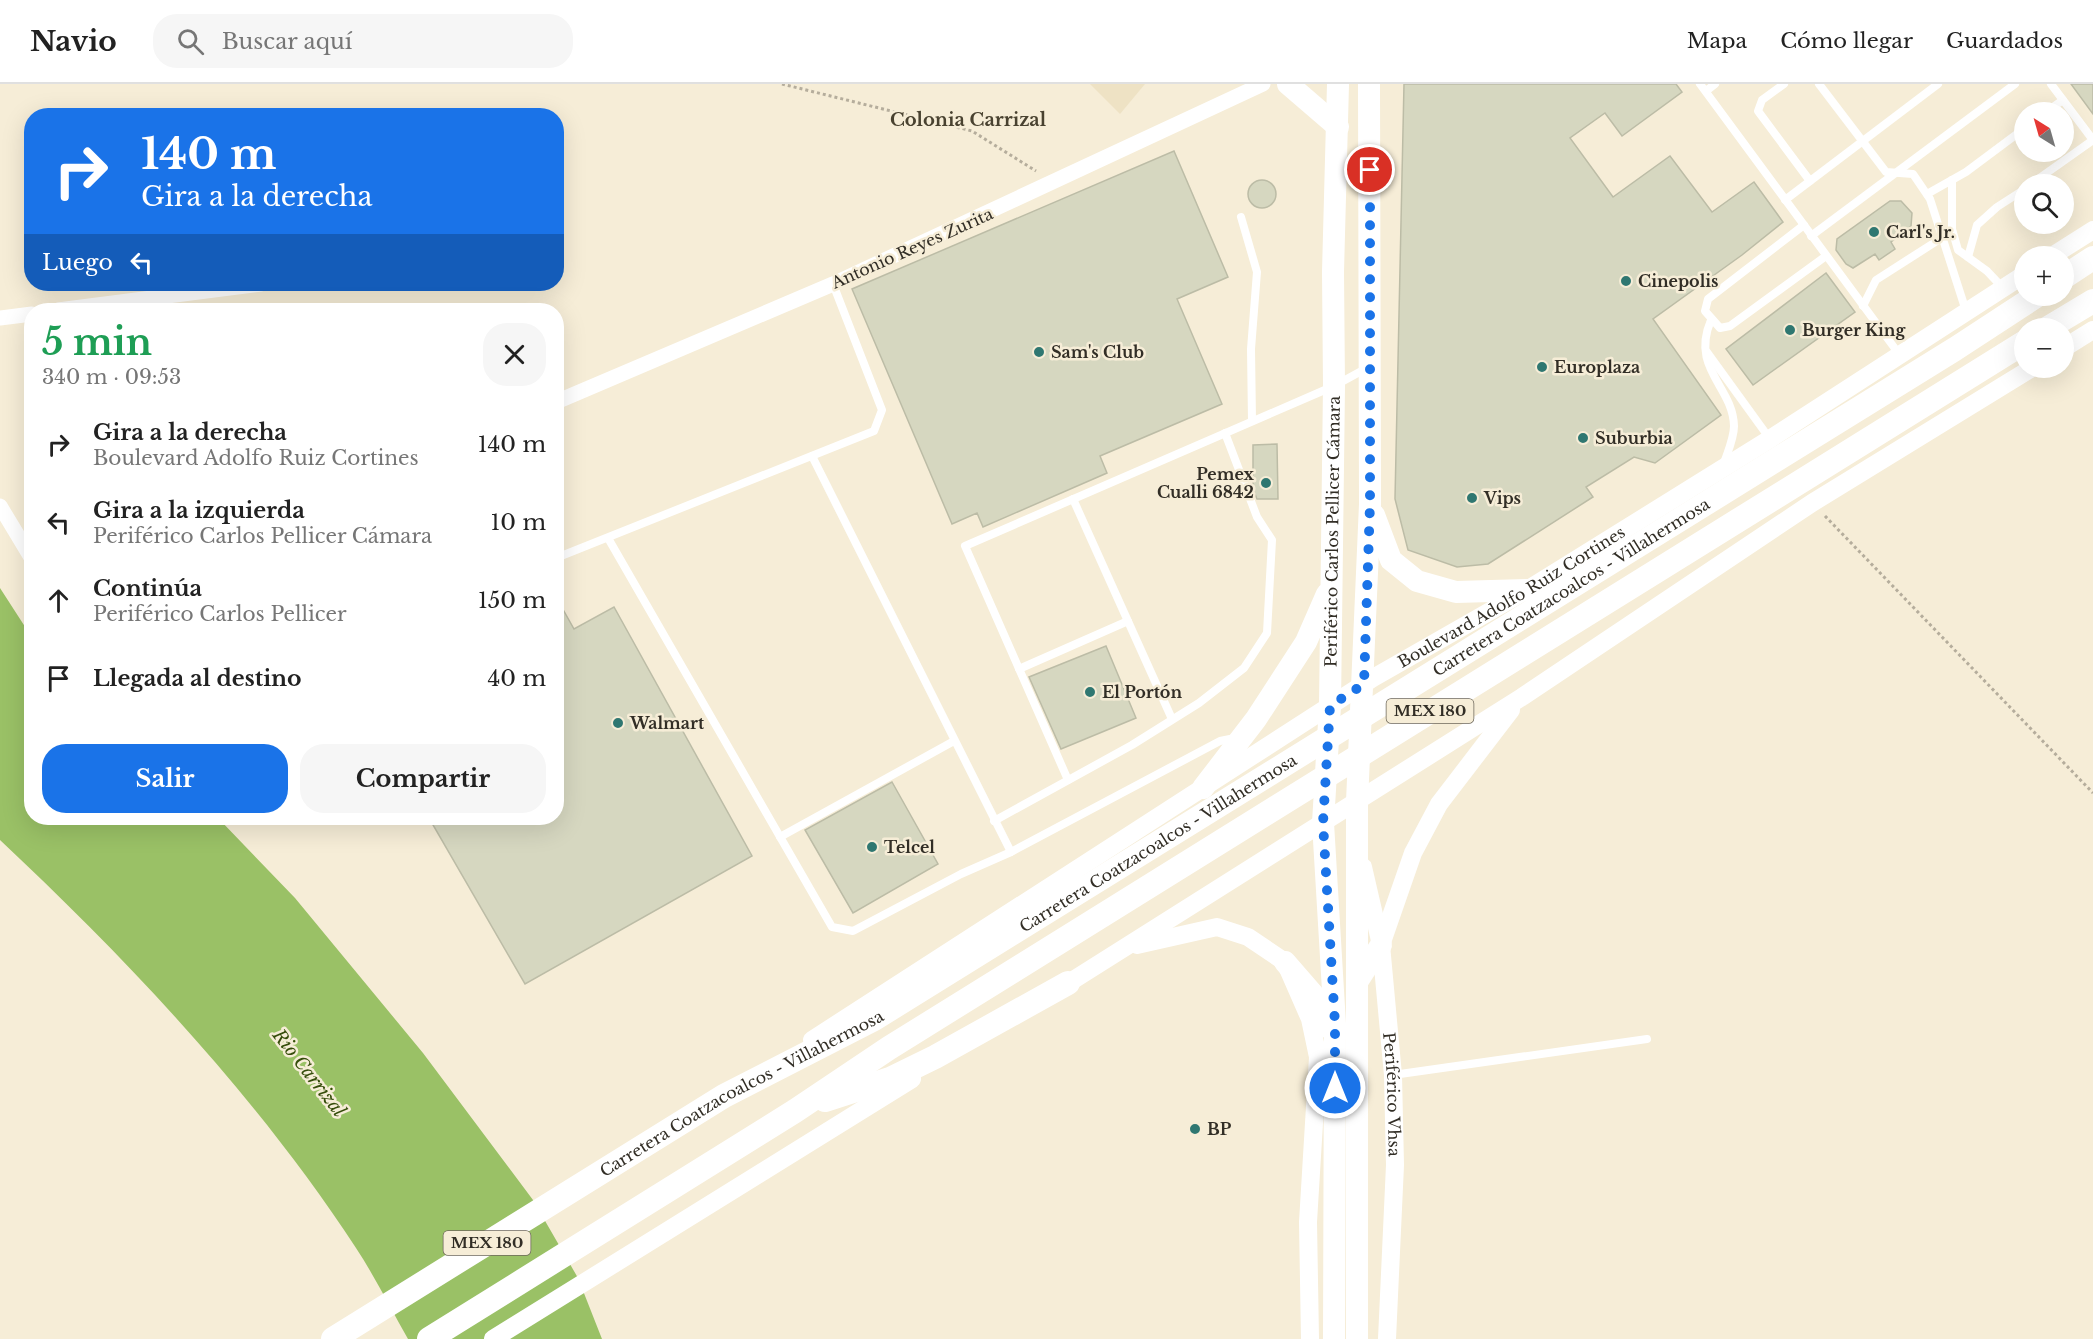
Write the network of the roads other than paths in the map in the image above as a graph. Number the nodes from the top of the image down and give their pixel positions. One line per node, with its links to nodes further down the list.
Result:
1 (1263, 84): 36 (street, Antonio Reyes Zurita)
2 (1288, 84): 14 (main road)
3 (1338, 84): 14 (main road, Periférico Carlos Pellicer Cámara)
4 (1369, 84): 53 (main road)
5 (1715, 84): 11 (lane)
6 (1784, 84): 21 (lane)
7 (1819, 84): 16 (lane)
8 (1938, 84): 16 (lane)
9 (2015, 84): 18 (lane)
10 (2051, 84): 12 (lane)
11 (1703, 88): 24 (lane)
12 (2063, 100): 13 (lane); 17 (lane)
13 (2060, 102)
14 (1338, 127): 55 (main road, Periférico Carlos Pellicer Cámara)
15 (2014, 136): 20 (lane)
16 (1862, 141): 18 (lane); 21 (lane)
17 (2093, 141): 19 (lane)
18 (1898, 173): 22 (lane); 28 (lane)
19 (2045, 174)
20 (1952, 180): 22 (lane); 32 (lane)
21 (1810, 181): 24 (lane)
22 (1927, 194): 29 (lane)
23 (2014, 196): 32 (lane)
24 (1785, 200): 26 (lane)
25 (1241, 217): 57 (lane)
26 (1804, 225): 28 (lane); 47 (lane)
27 (2093, 230): 30 (street)
28 (1811, 236): 31 (lane)
29 (1940, 239): 41 (lane); 43 (lane)
30 (2068, 246)
31 (1826, 256): 41 (lane); 47 (lane)
32 (1968, 257): 37 (lane)
33 (2093, 258): 34 (highway)
34 (2074, 270)
35 (2014, 281): 37 (street, Boulevard Adolfo Ruiz Cortines)
36 (833, 284): 56 (street, Antonio Reyes Zurita); 60 (lane)
37 (2003, 288): 43 (street, Boulevard Adolfo Ruiz Cortines)
38 (206, 291): 40 (street)
39 (2093, 301): 46 (highway)
40 (113, 303)
41 (1863, 306): 52 (lane)
42 (2021, 306): 94 (highway, Carretera Coatzacoalcos - Villahermosa / MEX 180)
43 (1966, 311): 52 (street, Boulevard Adolfo Ruiz Cortines)
44 (24, 315): 45 (street)
45 (0, 318)
46 (2065, 318)
47 (1711, 320): 50 (lane)
48 (2093, 330): 49 (street)
49 (2074, 342)
50 (1705, 348): 59 (lane); 61 (lane)
51 (2014, 349): 95 (highway, Carretera Coatzacoalcos - Villahermosa / MEX 180)
52 (1899, 354): 59 (street, Boulevard Adolfo Ruiz Cortines)
53 (1369, 367): 55 (lane); 63 (main road)
54 (2016, 378): 73 (street)
55 (1334, 386): 57 (lane); 68 (main road, Periférico Carlos Pellicer Cámara)
56 (564, 399)
57 (1252, 421): 58 (lane)
58 (1226, 433): 62 (lane); 75 (lane)
59 (1770, 439): 61 (street, Boulevard Adolfo Ruiz Cortines)
60 (812, 456): 65 (lane); 77 (lane)
61 (1721, 469): 69 (street, Boulevard Adolfo Ruiz Cortines)
62 (1073, 499): 70 (lane); 71 (lane)
63 (1370, 504): 69 (main road); 72 (main road)
64 (0, 506): 66 (street)
65 (608, 538): 67 (lane); 83 (lane)
66 (24, 546)
67 (564, 555)
68 (1331, 584): 74 (main road, Periférico Carlos Pellicer Cámara); 76 (main road)
69 (1527, 590): 72 (street, Boulevard Adolfo Ruiz Cortines)
70 (1128, 621): 71 (lane); 75 (lane)
71 (1019, 669): 78 (lane)
72 (1364, 684): 74 (street, Boulevard Adolfo Ruiz Cortines); 80 (main road)
73 (1522, 697): 80 (street); 86 (street)
74 (1330, 706): 79 (street, Boulevard Adolfo Ruiz Cortines); 82 (main road, Periférico Carlos Pellicer Cámara)
75 (1172, 719): 78 (lane)
76 (1243, 736): 79 (main road); 84 (lane)
77 (954, 741): 81 (lane); 83 (lane)
78 (1068, 780): 81 (lane)
79 (1203, 788): 94 (street, Boulevard Adolfo Ruiz Cortines)
80 (1358, 802): 82 (street); 85 (main road)
81 (994, 821): 84 (lane)
82 (1323, 823): 87 (street); 92 (main road, Periférico Carlos Pellicer Cámara)
83 (780, 837): 84 (lane)
84 (1011, 852)
85 (1359, 852): 86 (street, Periférico Vhsa); 89 (main road)
86 (1382, 945): 89 (main road); 93 (street, Periférico Vhsa)
87 (1124, 948): 88 (street); 90 (street)
88 (1286, 962): 92 (main road); 99 (street)
89 (1357, 982): 101 (main road)
90 (1068, 983): 95 (highway); 98 (street)
91 (1647, 1039): 93 (lane)
92 (1335, 1042): 100 (main road, Periférico Carlos Pellicer Cámara)
93 (1393, 1076): 102 (street, Periférico Vhsa)
94 (724, 1096): 96 (highway, Carretera Coatzacoalcos - Villahermosa / MEX 180)
95 (795, 1111): 97 (highway, Carretera Coatzacoalcos - Villahermosa / MEX 180)
96 (333, 1339)
97 (429, 1339)
98 (493, 1339)
99 (1310, 1339)
100 (1334, 1339)
101 (1357, 1339)
102 (1387, 1339)

